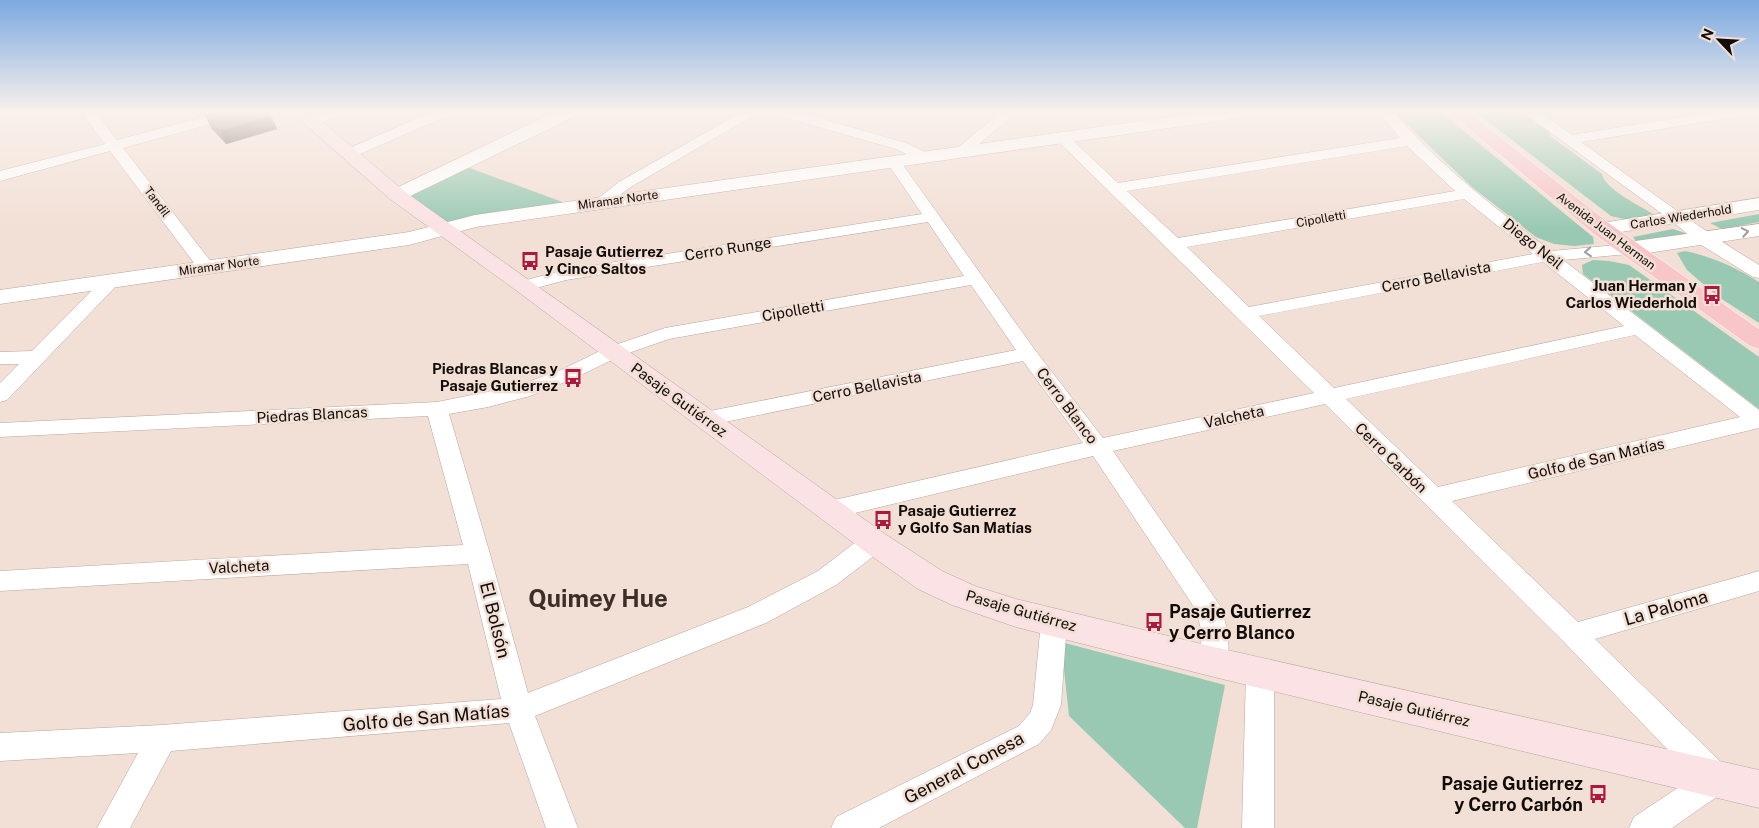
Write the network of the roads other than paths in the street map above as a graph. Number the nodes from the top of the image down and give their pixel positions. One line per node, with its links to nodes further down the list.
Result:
1 (93, 152): 17 (street)
2 (118, 152): 32 (street, Tandil)
3 (345, 152): 14 (main road, Pasaje Gutiérrez)
4 (353, 152): 14 (street)
5 (487, 152): 20 (street)
6 (683, 152): 21 (street)
7 (912, 152): 15 (street)
8 (962, 152): 15 (street, Miramar Norte)
9 (1076, 152): 18 (street, Cerro Carbón)
10 (1343, 152): 18 (street)
11 (1421, 152): 19 (street, Diego Neil)
12 (1506, 152): 26 (main road, Avenida Juan Herman)
13 (1586, 152): 24 (street)
14 (348, 154): 20 (main road, Pasaje Gutiérrez)
15 (924, 157): 16 (street, Miramar Norte)
16 (893, 161): 21 (street, Miramar Norte); 23 (street, Cerro Blanco)
17 (0, 176)
18 (1114, 188): 29 (street, Cerro Carbón)
19 (1467, 194): 29 (street, Cipolletti); 31 (street, Diego Neil)
20 (397, 195): 25 (main road, Pasaje Gutiérrez)
21 (600, 203): 25 (street, Miramar Norte)
22 (1759, 204): 24 (street, Carlos Wiederhold)
23 (931, 217): 34 (street, Cerro Blanco); 36 (street, Cerro Runge)
24 (1678, 218): 26 (street, Carlos Wiederhold); 28 (street)
25 (446, 229): 32 (street, Miramar Norte); 36 (main road, Pasaje Gutiérrez)
26 (1602, 229): 30 (main road, Avenida Juan Herman)
27 (1759, 230): 28 (street, Carlos Wiederhold, one-way to 27)
28 (1704, 240): 30 (street, Carlos Wiederhold); 33 (street)
29 (1174, 244): 38 (street, Cerro Carbón)
30 (1628, 248): 31 (street, Cerro Bellavista, one-way to 31); 40 (main road, Avenida Juan Herman)
31 (1548, 256): 38 (street, Cerro Bellavista); 39 (street, Diego Neil)
32 (206, 267): 35 (street, Miramar Norte)
33 (1759, 273)
34 (975, 278): 41 (street, Cipolletti); 42 (street, Cerro Blanco)
35 (110, 282): 37 (street, Miramar Norte); 43 (street)
36 (525, 286): 41 (main road, Pasaje Gutiérrez)
37 (0, 297)
38 (1245, 313): 46 (street, Cerro Carbón)
39 (1639, 328): 46 (street, Valcheta); 49 (street, Diego Neil)
40 (1759, 341)
41 (613, 352): 47 (street, Piedras Blancas); 48 (main road, Pasaje Gutiérrez)
42 (1028, 354): 48 (street, Cerro Bellavista); 51 (street, Cerro Blanco)
43 (36, 357): 44 (street); 45 (street)
44 (0, 358)
45 (0, 395)
46 (1329, 397): 51 (street, Valcheta); 52 (street, Cerro Carbón)
47 (437, 409): 50 (street, Piedras Blancas); 55 (street, El Bolsón)
48 (705, 419): 53 (main road, Pasaje Gutiérrez)
49 (1759, 420): 52 (street, Golfo de San Matías)
50 (0, 430)
51 (1098, 447): 53 (street, Valcheta); 60 (street, Cerro Blanco)
52 (1432, 497): 59 (street, Cerro Carbón)
53 (830, 510): 54 (main road, Pasaje Gutiérrez)
54 (874, 542): 58 (main road, Pasaje Gutiérrez); 62 (street, Golfo de San Matías)
55 (478, 554): 56 (street, Valcheta); 62 (street, El Bolsón)
56 (0, 581)
57 (1759, 581): 59 (street, La Paloma)
58 (1054, 622): 60 (main road, Pasaje Gutiérrez); 69 (street, General Conesa)
59 (1573, 634): 65 (street, Cerro Carbón)
60 (1214, 662): 61 (main road, Pasaje Gutiérrez)
61 (1260, 673): 65 (main road, Pasaje Gutiérrez); 70 (street)
62 (518, 710): 63 (street, Golfo de San Matías); 68 (street, El Bolsón)
63 (162, 738): 64 (street, Golfo de San Matías); 67 (street)
64 (0, 747)
65 (1717, 779): 66 (main road, Pasaje Gutiérrez); 71 (street)
66 (1759, 789)
67 (113, 828)
68 (562, 828)
69 (848, 828)
70 (1258, 828)
71 (1645, 828)

